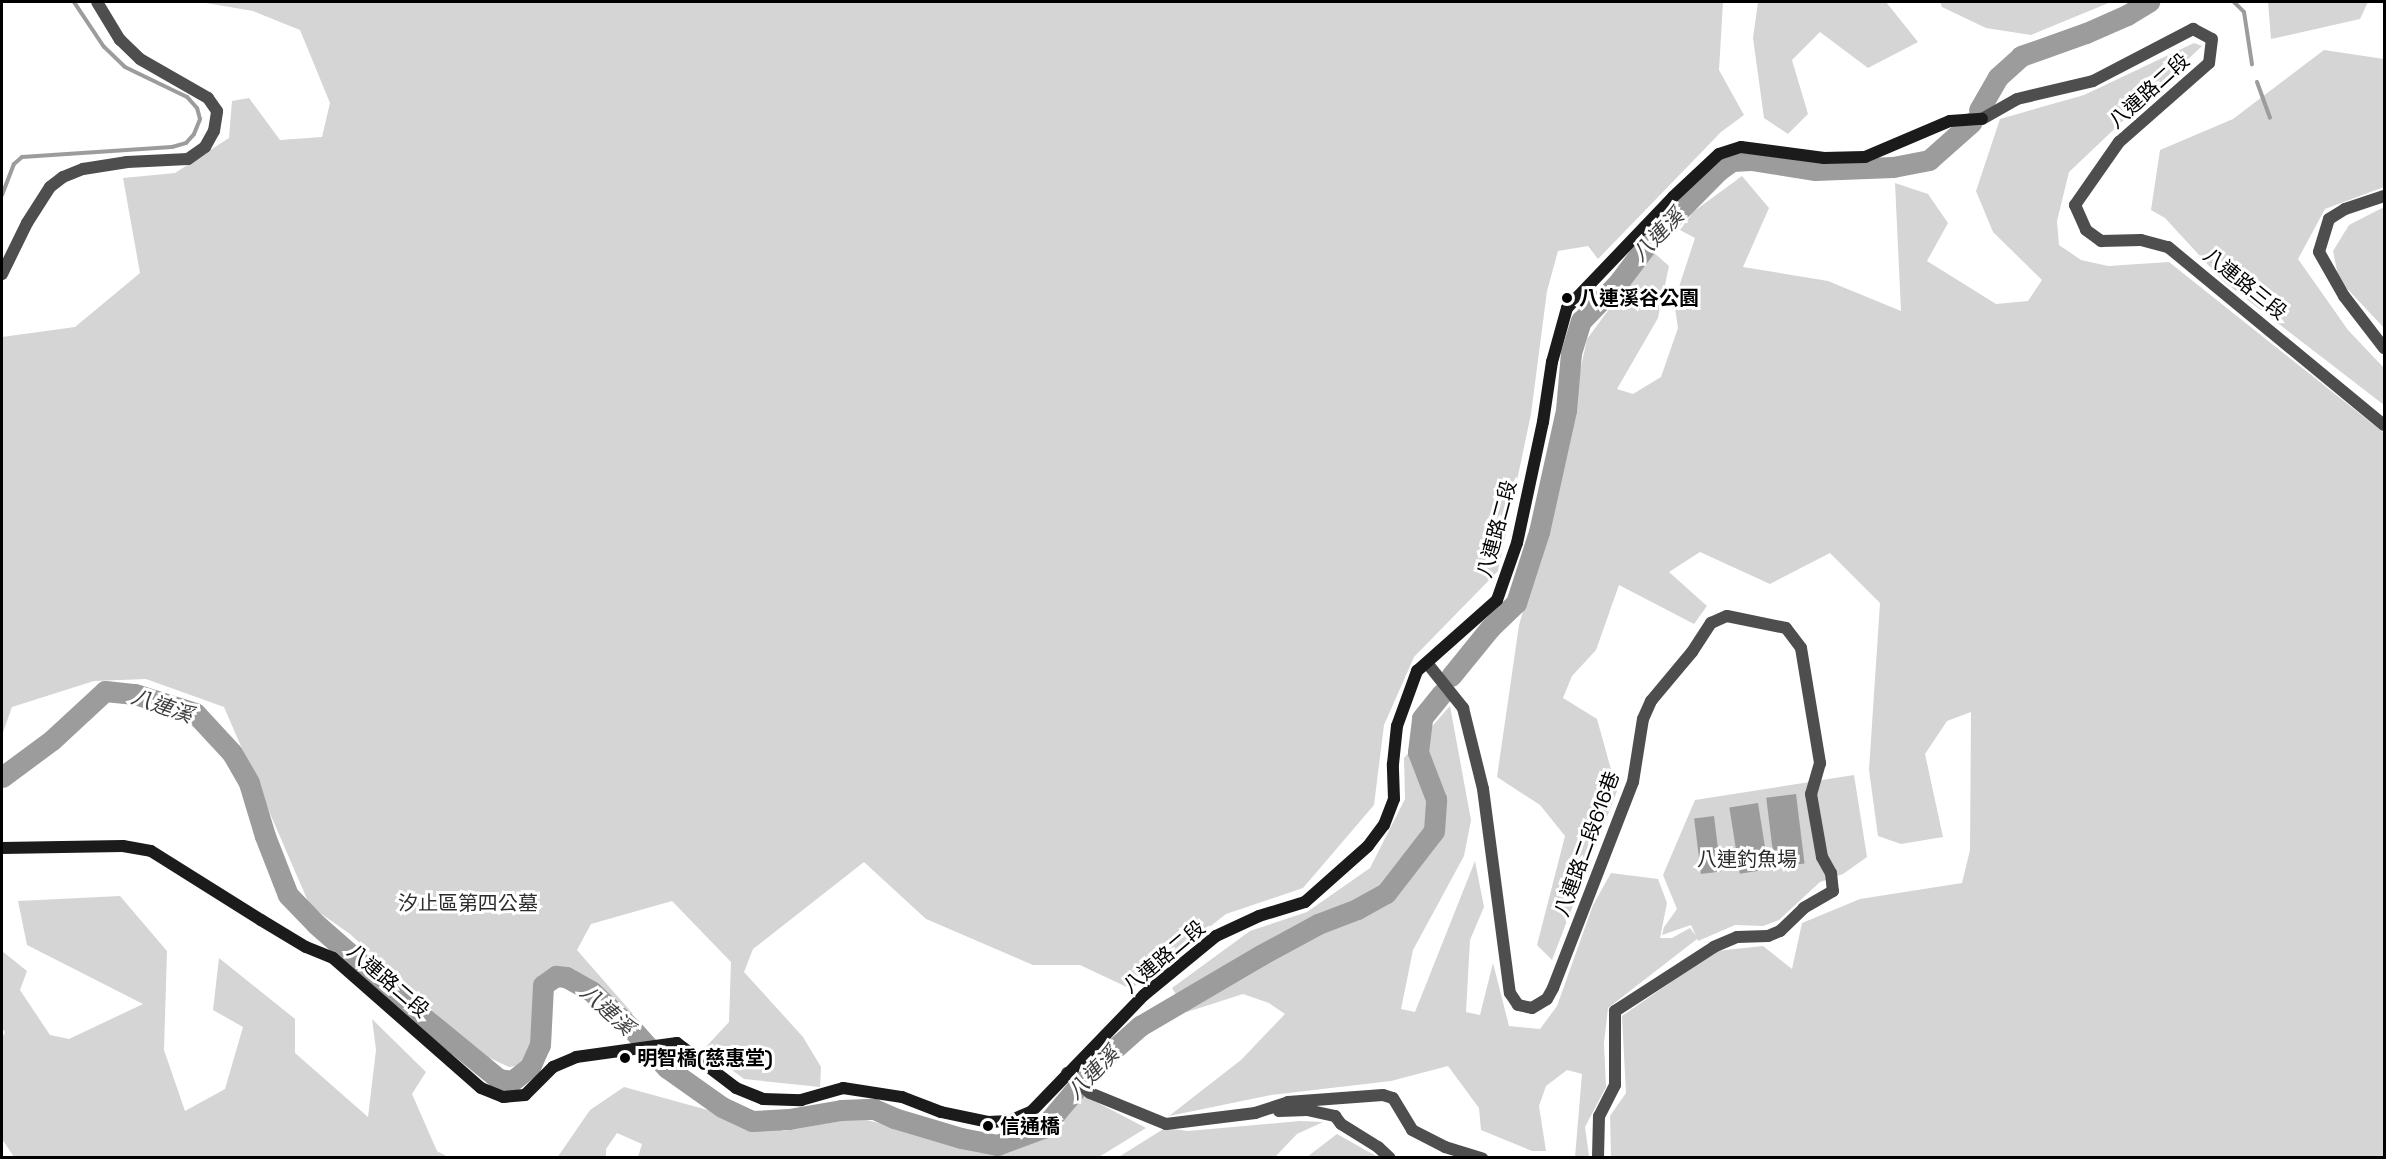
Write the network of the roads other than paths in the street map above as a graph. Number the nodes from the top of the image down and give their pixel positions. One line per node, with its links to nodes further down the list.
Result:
1 (97, 2): 4 (street)
2 (2385, 196): 5 (street)
3 (2074, 205): 6 (street, 八連路三段); 7 (street, 八連路二段)
4 (2, 274)
5 (2385, 348)
6 (2385, 425)
7 (1427, 663): 9 (street, 八連路二段); 13 (street, 八連路二段616巷)
8 (2, 848): 9 (street, 八連路二段)
9 (1069, 1076): 10 (street)
10 (1260, 1111): 11 (street); 12 (street)
11 (1390, 1158)
12 (1482, 1158)
13 (1598, 1158)

